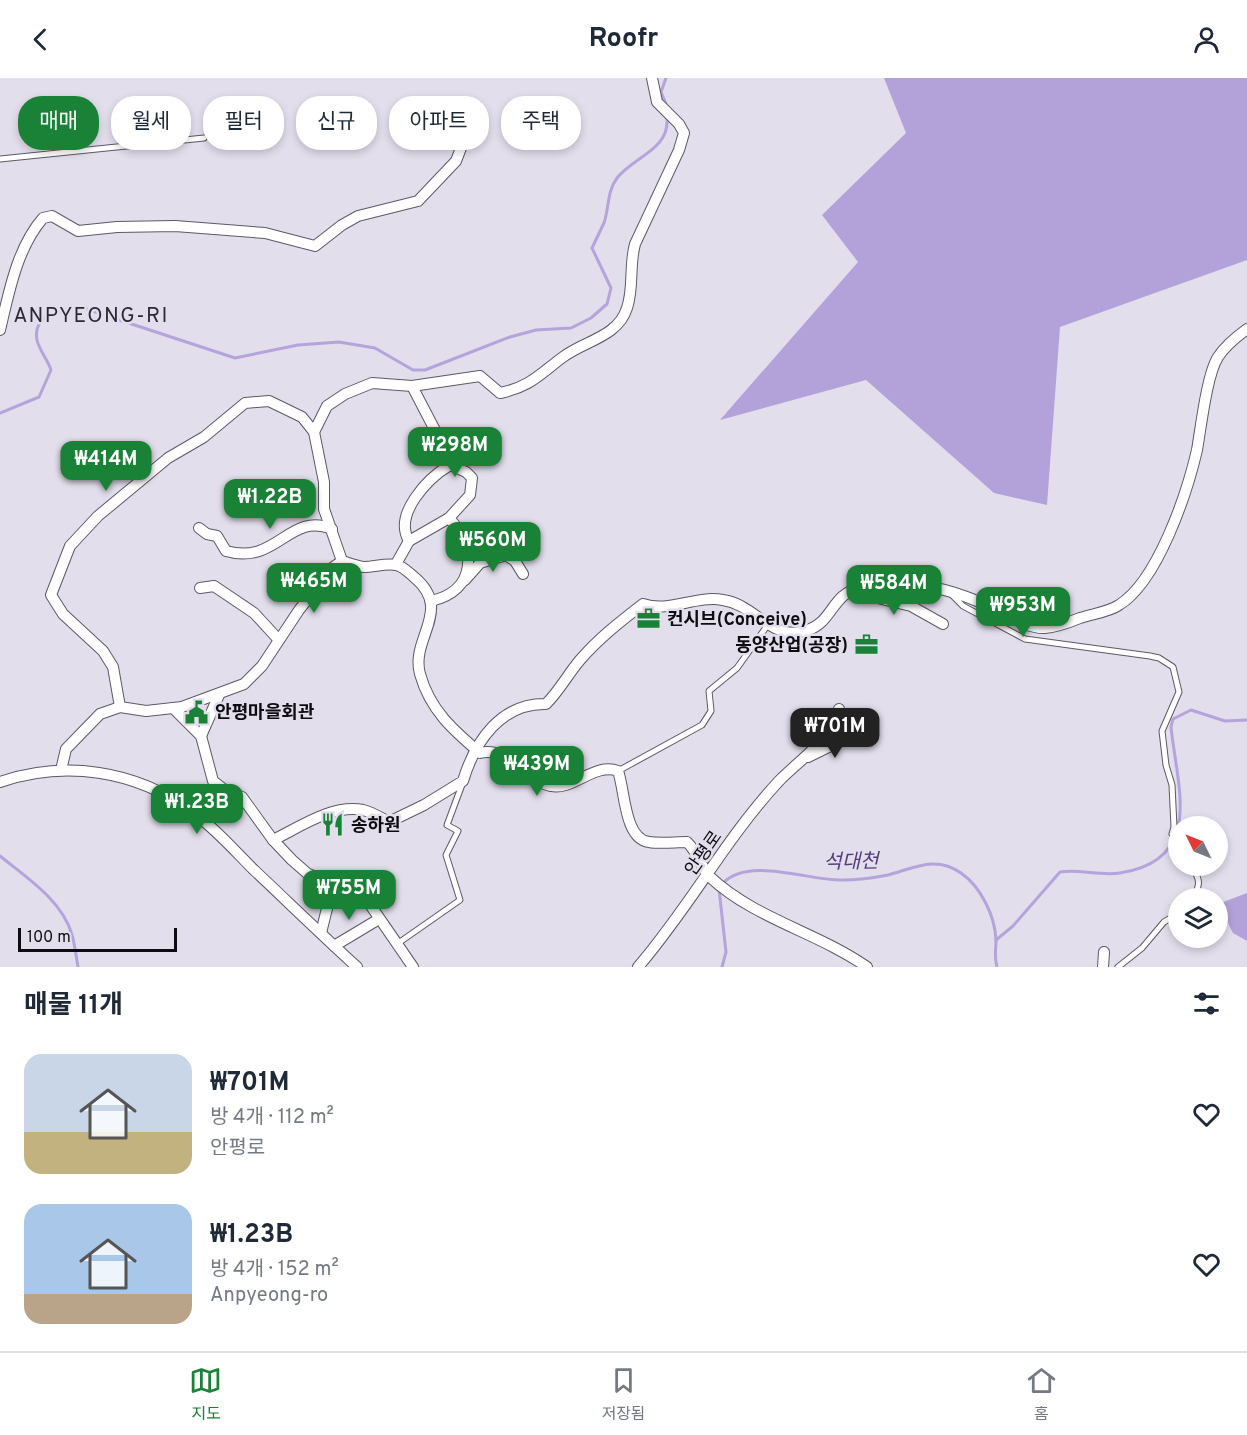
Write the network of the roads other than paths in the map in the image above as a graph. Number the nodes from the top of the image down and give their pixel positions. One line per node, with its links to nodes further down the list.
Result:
1 (651, 78): 9 (street)
2 (203, 138): 4 (lane)
3 (460, 150): 7 (street)
4 (0, 159)
5 (1247, 320): 8 (street)
6 (1247, 329): 8 (street)
7 (0, 330)
8 (1233, 339): 21 (street)
9 (412, 386): 10 (street); 11 (street)
10 (314, 432): 14 (street); 28 (street)
11 (450, 465): 12 (street); 15 (street)
12 (449, 518): 15 (street); 19 (street)
13 (199, 528): 14 (street)
14 (332, 529): 16 (street)
15 (409, 541): 17 (street)
16 (342, 561): 17 (street); 26 (street)
17 (396, 564): 23 (street)
18 (523, 574): 19 (street)
19 (465, 580): 23 (street)
20 (200, 588): 26 (street)
21 (946, 590): 22 (street); 41 (lane)
22 (852, 592): 24 (street); 25 (street)
23 (432, 601): 35 (street)
24 (942, 624)
25 (767, 626): 35 (street); 38 (lane)
26 (278, 639): 27 (street)
27 (219, 694): 29 (street); 33 (street)
28 (120, 707): 29 (street); 37 (street)
29 (173, 708): 33 (street)
30 (839, 709): 36 (street, 안평로)
31 (873, 718): 32 (street)
32 (863, 730): 34 (street); 36 (street)
33 (201, 736): 42 (street)
34 (873, 737)
35 (476, 749): 38 (street); 39 (street)
36 (800, 761): 44 (street, 안평로)
37 (61, 770): 40 (street); 47 (street)
38 (618, 771): 44 (street)
39 (463, 781): 42 (street); 48 (lane)
40 (0, 782)
41 (1175, 816)
42 (273, 840): 43 (street)
43 (324, 880): 45 (street); 47 (street)
44 (717, 882): 53 (street, 안평로); 54 (street)
45 (379, 920): 48 (street); 49 (street)
46 (1168, 921): 56 (lane)
47 (321, 933): 49 (street)
48 (396, 944): 52 (street)
49 (334, 946): 51 (street)
50 (1104, 952): 55 (street)
51 (357, 967)
52 (413, 967)
53 (638, 967)
54 (867, 967)
55 (1103, 967)
56 (1118, 967)

